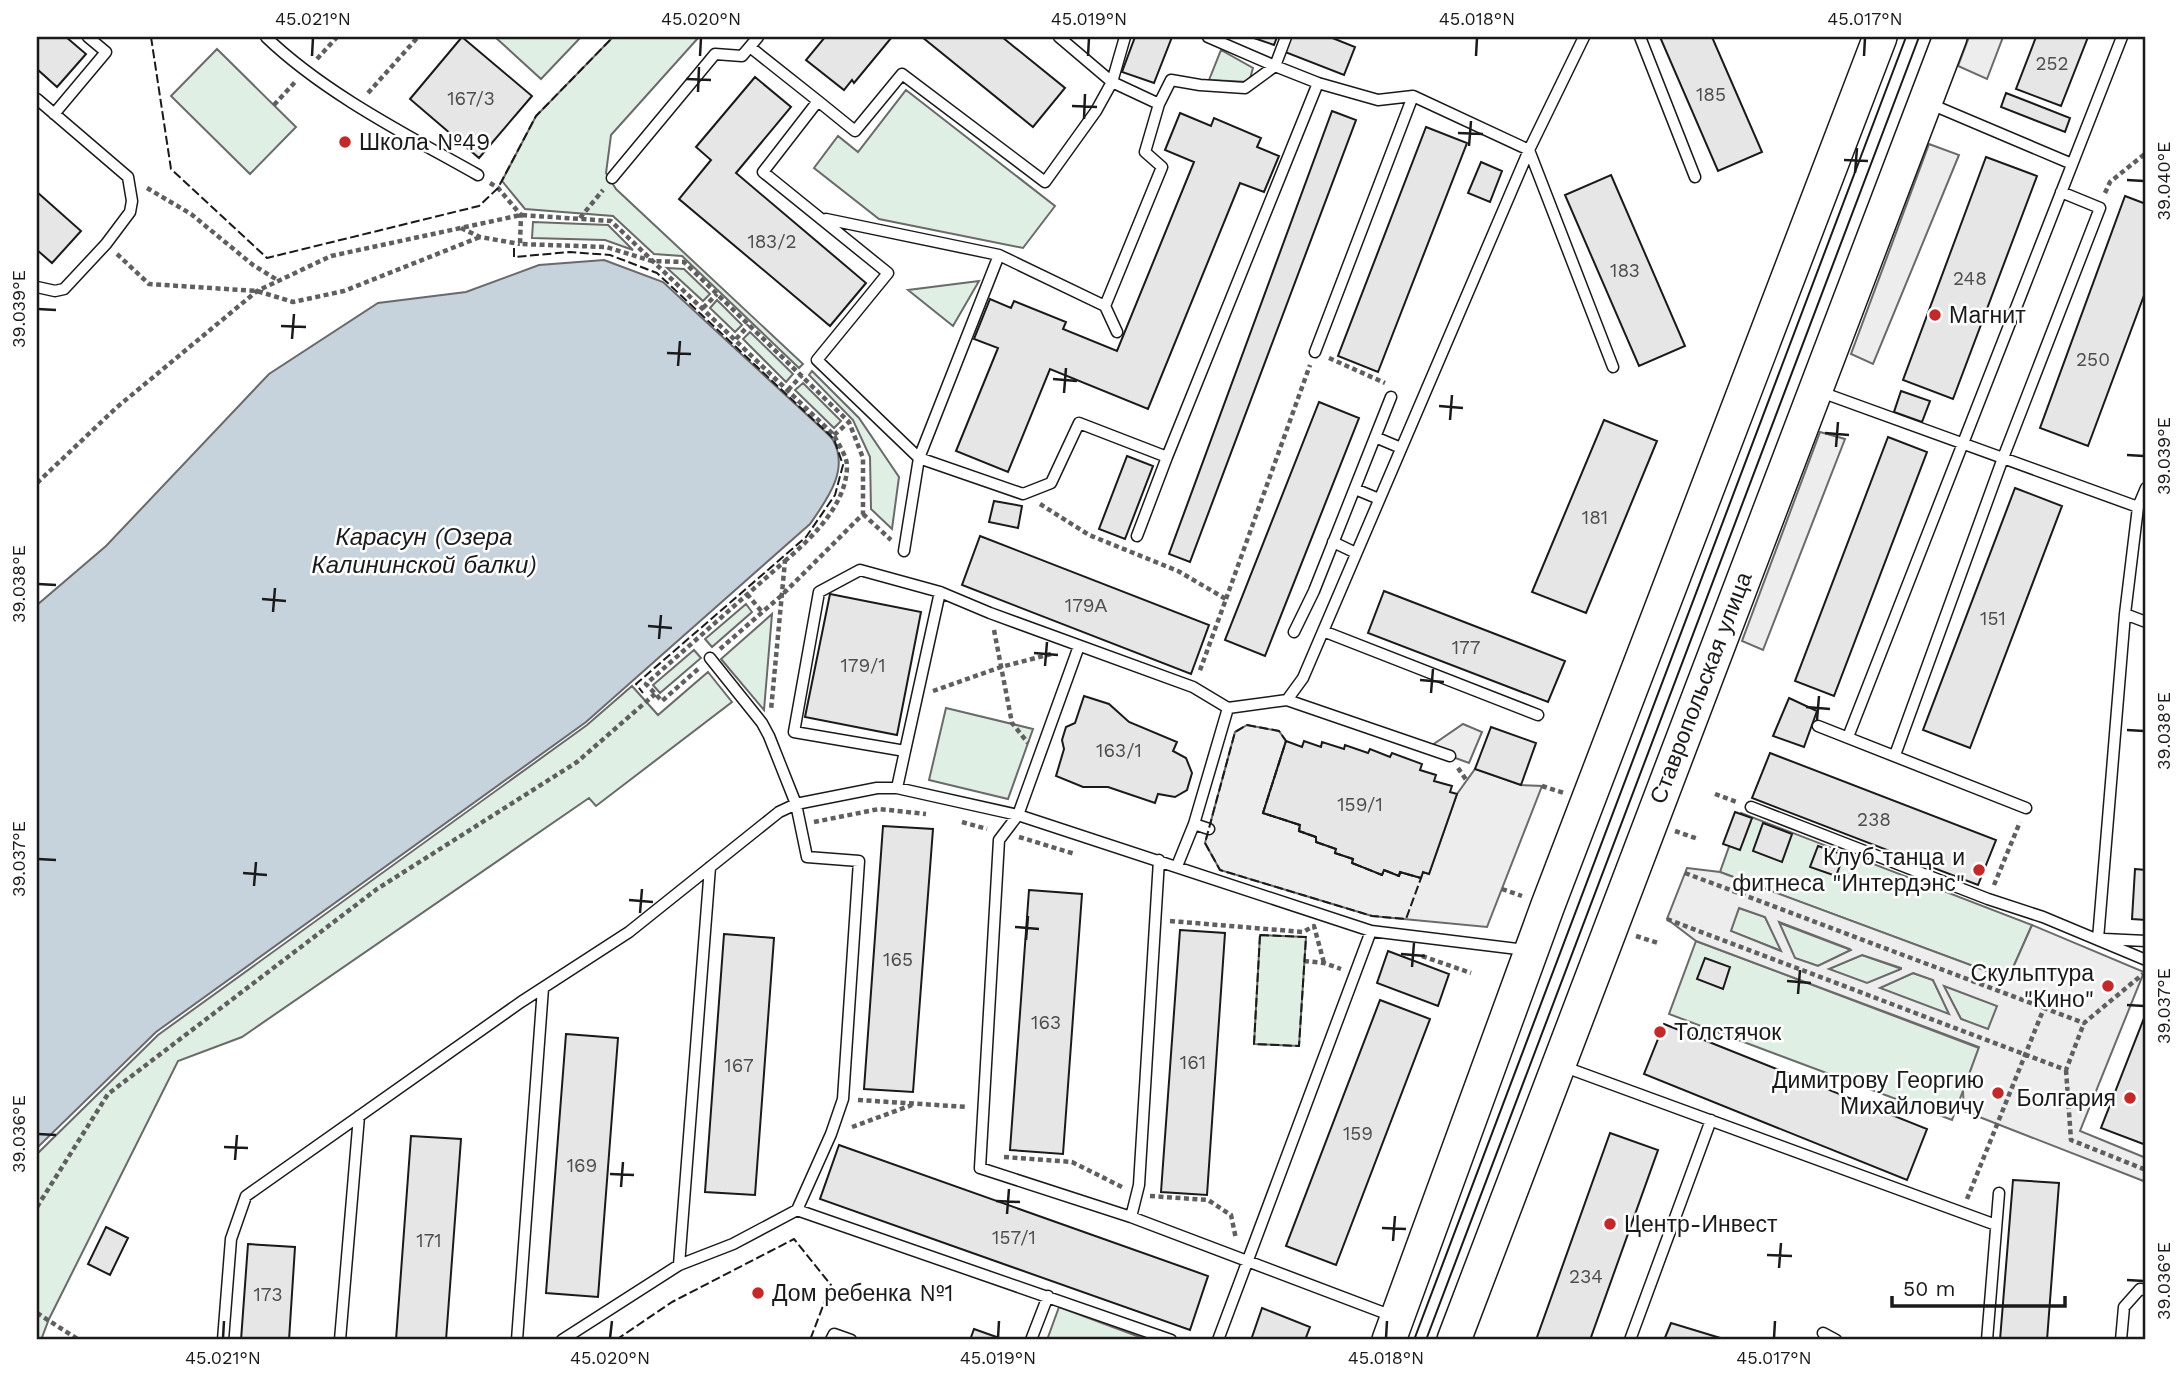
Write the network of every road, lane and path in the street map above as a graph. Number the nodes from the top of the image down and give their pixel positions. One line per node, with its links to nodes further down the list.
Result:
1 (88, 37): 24 (lane)
2 (266, 37): 22 (lane)
3 (418, 37): 22 (path)
4 (758, 37): 14 (lane)
5 (1059, 37): 16 (lane)
6 (1125, 37): 16 (lane)
7 (1208, 37): 15 (lane)
8 (1286, 37): 15 (lane)
9 (1584, 37): 25 (lane)
10 (1640, 37): 30 (lane)
11 (1880, 37): 112 (main road)
12 (1950, 37): 21 (main road, Ставропольская улица)
13 (2122, 37): 27 (lane)
14 (750, 47): 20 (lane); 31 (lane)
15 (1275, 66): 17 (lane); 23 (lane)
16 (1112, 82): 20 (lane); 23 (lane)
17 (1318, 83): 18 (lane); 65 (lane)
18 (1413, 96): 25 (lane); 53 (lane)
19 (37, 99): 24 (lane)
20 (818, 101): 36 (lane)
21 (1926, 102): 27 (lane); 57 (main road, Ставропольская улица)
22 (358, 104): 28 (lane)
23 (1159, 104): 48 (lane)
24 (54, 114): 29 (lane)
25 (1529, 150): 54 (lane); 59 (lane)
26 (2146, 153): 34 (path)
27 (2072, 164): 33 (lane)
28 (478, 174)
29 (128, 177): 40 (lane); 44 (path)
30 (1695, 177)
31 (612, 178): 37 (path)
32 (498, 188): 35 (path)
33 (2061, 192): 34 (lane); 63 (lane)
34 (2100, 208): 67 (lane)
35 (521, 215): 37 (path); 38 (path); 41 (path)
36 (821, 218): 42 (lane); 66 (lane)
37 (579, 219): 43 (path)
38 (458, 227): 39 (path); 44 (path)
39 (480, 237): 41 (path); 46 (path)
40 (106, 244): 45 (lane); 46 (path)
41 (520, 244): 43 (path)
42 (999, 255): 48 (lane); 66 (lane)
43 (652, 261): 47 (path); 49 (path)
44 (279, 281): 46 (path)
45 (37, 287)
46 (257, 291): 68 (path)
47 (717, 294): 49 (path); 50 (path)
48 (1105, 306): 51 (lane)
49 (703, 308): 52 (path)
50 (749, 325): 52 (path); 55 (path)
51 (1117, 332)
52 (736, 339): 56 (path)
53 (1315, 352): 59 (path); 85 (path)
54 (1613, 367)
55 (802, 375): 56 (path); 60 (path)
56 (788, 390): 61 (path)
57 (1815, 390): 63 (lane); 119 (main road, Ставропольская улица)
58 (1391, 397): 62 (lane)
59 (1421, 399): 64 (lane)
60 (849, 422): 61 (path); 74 (path)
61 (834, 435): 80 (path)
62 (1376, 437): 64 (lane); 70 (lane)
63 (1962, 444): 67 (lane); 104 (lane)
64 (1401, 447): 72 (lane)
65 (1167, 457): 71 (lane); 75 (lane)
66 (919, 458): 71 (lane); 78 (lane)
67 (2003, 458): 73 (lane); 107 (lane)
68 (37, 483)
69 (2146, 488): 73 (lane)
70 (1355, 489): 72 (lane); 77 (lane)
71 (1023, 494): 85 (path)
72 (1379, 499): 79 (lane)
73 (2138, 507): 89 (lane)
74 (863, 514): 76 (path); 84 (path)
75 (1137, 536)
76 (888, 537)
77 (1333, 542): 79 (lane); 81 (lane)
78 (904, 551)
79 (1356, 553): 86 (lane)
80 (785, 561): 83 (path); 84 (path)
81 (1314, 591): 86 (lane); 92 (lane)
82 (940, 592): 88 (lane); 98 (lane); 105 (lane)
83 (747, 594): 87 (path); 97 (path)
84 (782, 595): 87 (path); 103 (path)
85 (1226, 599): 96 (path)
86 (1336, 600): 91 (lane)
87 (762, 612): 94 (path)
88 (990, 613): 93 (lane); 95 (path)
89 (2125, 614): 90 (lane); 139 (lane)
90 (2146, 622)
91 (1323, 631): 99 (lane); 101 (lane)
92 (1294, 632)
93 (1079, 646): 95 (path); 96 (lane); 108 (lane)
94 (710, 658): 97 (path); 103 (lane)
95 (1001, 667): 98 (path); 108 (path)
96 (1194, 687): 100 (lane)
97 (655, 694): 164 (path)
98 (917, 697): 105 (lane)
99 (1287, 700): 100 (lane); 106 (lane)
100 (1228, 708): 120 (lane)
101 (1538, 715)
102 (1818, 726): 104 (lane)
103 (769, 736): 113 (lane)
104 (1848, 737): 107 (lane)
105 (905, 751): 110 (lane)
106 (1450, 755)
107 (1895, 755): 115 (lane)
108 (1039, 758): 117 (lane)
109 (1542, 786): 112 (path)
110 (898, 788): 113 (lane); 117 (lane)
111 (1715, 794): 114 (path)
112 (1587, 801): 132 (main road)
113 (796, 804): 121 (lane); 128 (lane)
114 (1751, 807): 131 (lane)
115 (2026, 808): 131 (path)
116 (933, 815): 121 (path)
117 (1018, 815): 123 (lane); 126 (lane)
118 (957, 821): 123 (path)
119 (1650, 822): 124 (path); 137 (main road, Ставропольская улица)
120 (1194, 824): 122 (lane); 127 (lane)
121 (800, 825): 156 (lane)
122 (1209, 829)
123 (1003, 833): 125 (path); 158 (lane)
124 (1698, 839)
125 (1080, 855)
126 (1159, 860): 127 (lane); 133 (lane)
127 (1177, 866): 138 (lane)
128 (710, 867): 150 (lane); 170 (lane)
129 (1685, 873): 151 (path)
130 (1502, 889): 132 (path)
131 (1989, 898): 139 (lane)
132 (1548, 905): 142 (main road)
133 (1156, 919): 136 (path); 167 (lane)
134 (1667, 919): 153 (path)
135 (1301, 922): 136 (path)
136 (1314, 926): 138 (path); 146 (path)
137 (1611, 927): 141 (path); 154 (main road, Ставропольская улица)
138 (1368, 937): 142 (lane); 149 (lane)
139 (2098, 939): 140 (lane); 144 (lane)
140 (2146, 941)
141 (1658, 943)
142 (1531, 950): 174 (main road)
143 (1418, 954): 148 (path)
144 (2146, 960)
145 (1304, 961): 146 (path)
146 (1324, 963): 149 (path)
147 (2146, 968): 152 (path)
148 (1471, 973)
149 (1354, 974): 169 (lane)
150 (542, 988): 159 (lane); 179 (lane)
151 (2044, 1008): 152 (path); 153 (path)
152 (2084, 1023): 155 (path)
153 (2025, 1055): 155 (path); 166 (path)
154 (1559, 1065): 160 (lane); 186 (main road, Ставропольская улица)
155 (2066, 1070): 162 (path)
156 (843, 1099): 157 (path); 161 (lane)
157 (916, 1103): 158 (path); 161 (path)
158 (983, 1108): 167 (lane)
159 (359, 1116): 177 (lane); 178 (lane)
160 (1711, 1120): 166 (lane); 187 (lane)
161 (831, 1134): 165 (lane)
162 (2146, 1170)
163 (1998, 1193): 168 (lane)
164 (37, 1207)
165 (797, 1210): 170 (lane); 172 (lane)
166 (1962, 1212): 168 (lane)
167 (1131, 1217): 169 (lane)
168 (1996, 1225): 189 (lane)
169 (1247, 1260): 174 (lane); 185 (lane)
170 (679, 1265): 180 (lane)
171 (2146, 1290): 190 (lane)
172 (1048, 1296): 183 (lane); 184 (lane)
173 (37, 1313): 176 (path)
174 (1393, 1329)
175 (1823, 1333): 188 (lane)
176 (79, 1340)
177 (223, 1340)
178 (340, 1340)
179 (517, 1340)
180 (562, 1340)
181 (831, 1340): 182 (lane)
182 (851, 1340)
183 (1031, 1340)
184 (1171, 1340)
185 (1218, 1340)
186 (1454, 1340)
187 (1630, 1340)
188 (1836, 1340)
189 (1987, 1340)
190 (2121, 1340)

